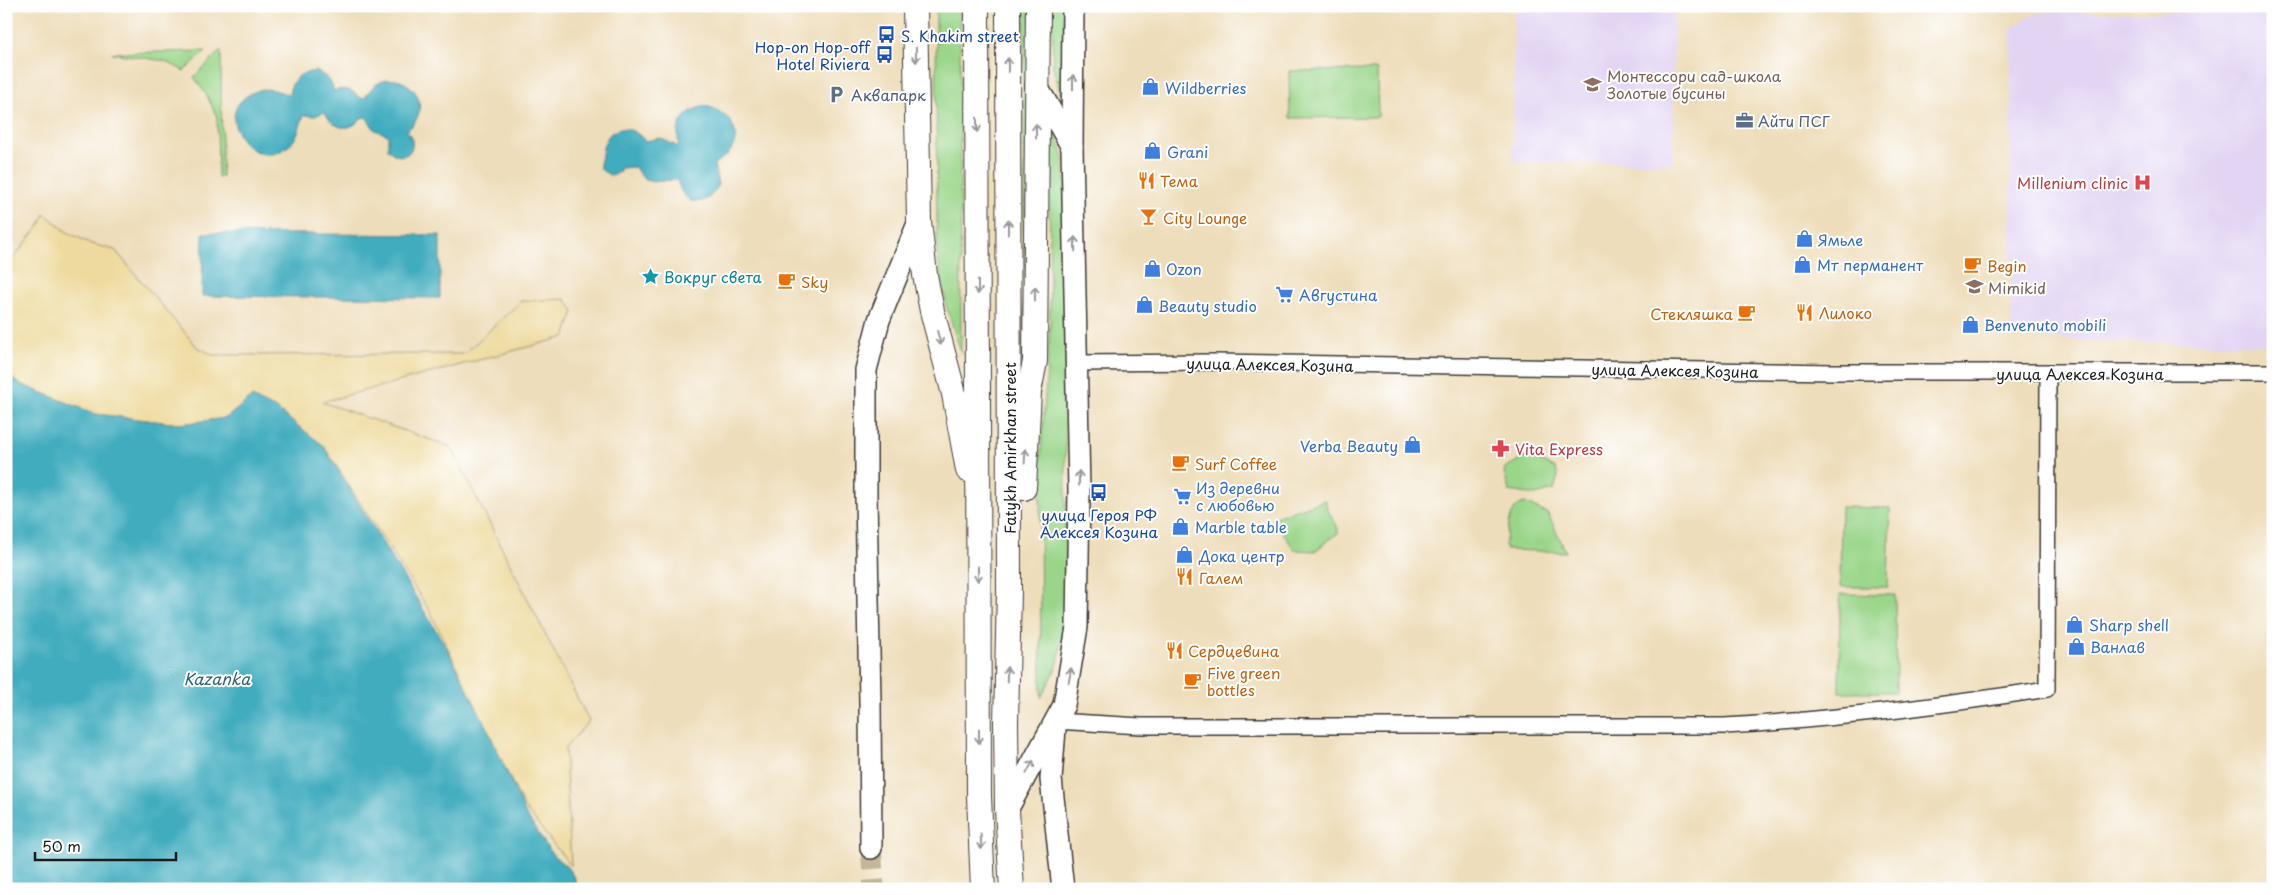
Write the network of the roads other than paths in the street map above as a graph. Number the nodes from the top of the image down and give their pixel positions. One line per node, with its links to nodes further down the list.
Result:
1 (915, 6): 8 (main road, one-way to 8)
2 (977, 6): 12 (main road, Fatykh Amirkhan street, one-way to 12)
3 (1008, 6): 13 (main road, Fatykh Amirkhan street, one-way to 3)
4 (1038, 6): 6 (main road)
5 (1073, 6): 7 (main road, one-way to 5)
6 (1036, 85): 7 (main road); 13 (main road, one-way to 6)
7 (1072, 147): 9 (main road, one-way to 7)
8 (919, 222): 12 (main road, one-way to 12); 16 (main road)
9 (1077, 363): 11 (street, улица Алексея Козина); 14 (main road, one-way to 9)
10 (2273, 372): 11 (street, улица Алексея Козина)
11 (2048, 373): 14 (street)
12 (979, 525): 17 (main road, Fatykh Amirkhan street, one-way to 17)
13 (1009, 591): 15 (main road, Fatykh Amirkhan street, one-way to 13)
14 (1055, 721): 15 (main road, one-way to 14); 19 (main road)
15 (1007, 810): 18 (main road, Fatykh Amirkhan street)
16 (871, 848)
17 (983, 889)
18 (1012, 889)
19 (1063, 889)

